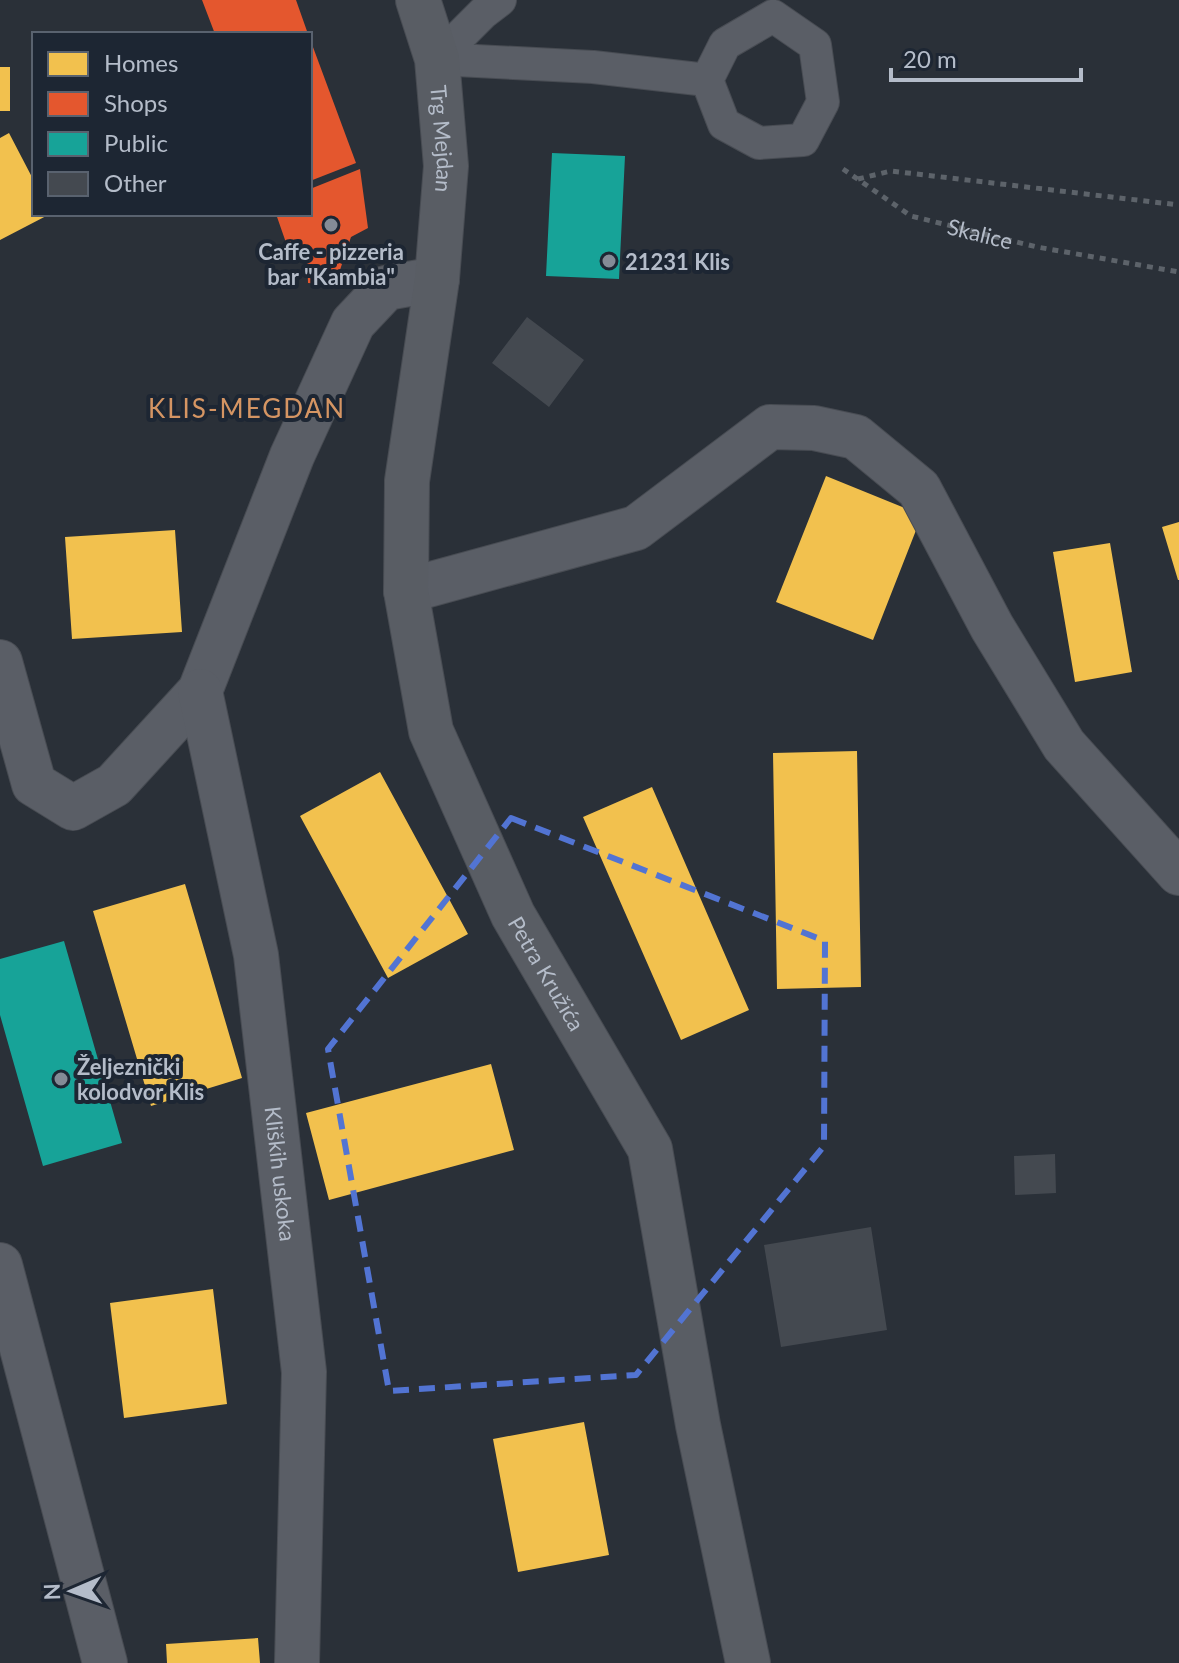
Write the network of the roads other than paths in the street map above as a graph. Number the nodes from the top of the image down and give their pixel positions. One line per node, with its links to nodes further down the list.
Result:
1 (418, 0): 3 (street, Trg Mejdan)
2 (500, 0): 3 (lane)
3 (437, 59): 4 (lane); 5 (street, Trg Mejdan)
4 (707, 80): 4 (lane)
5 (437, 279): 6 (street, Petra Kružića); 8 (street)
6 (406, 591): 9 (street); 13 (street, Petra Kružića)
7 (0, 662): 8 (street)
8 (200, 691): 12 (street, Kliških uskoka)
9 (1179, 873)
10 (0, 1265): 11 (street)
11 (105, 1663)
12 (297, 1663)
13 (748, 1663)

